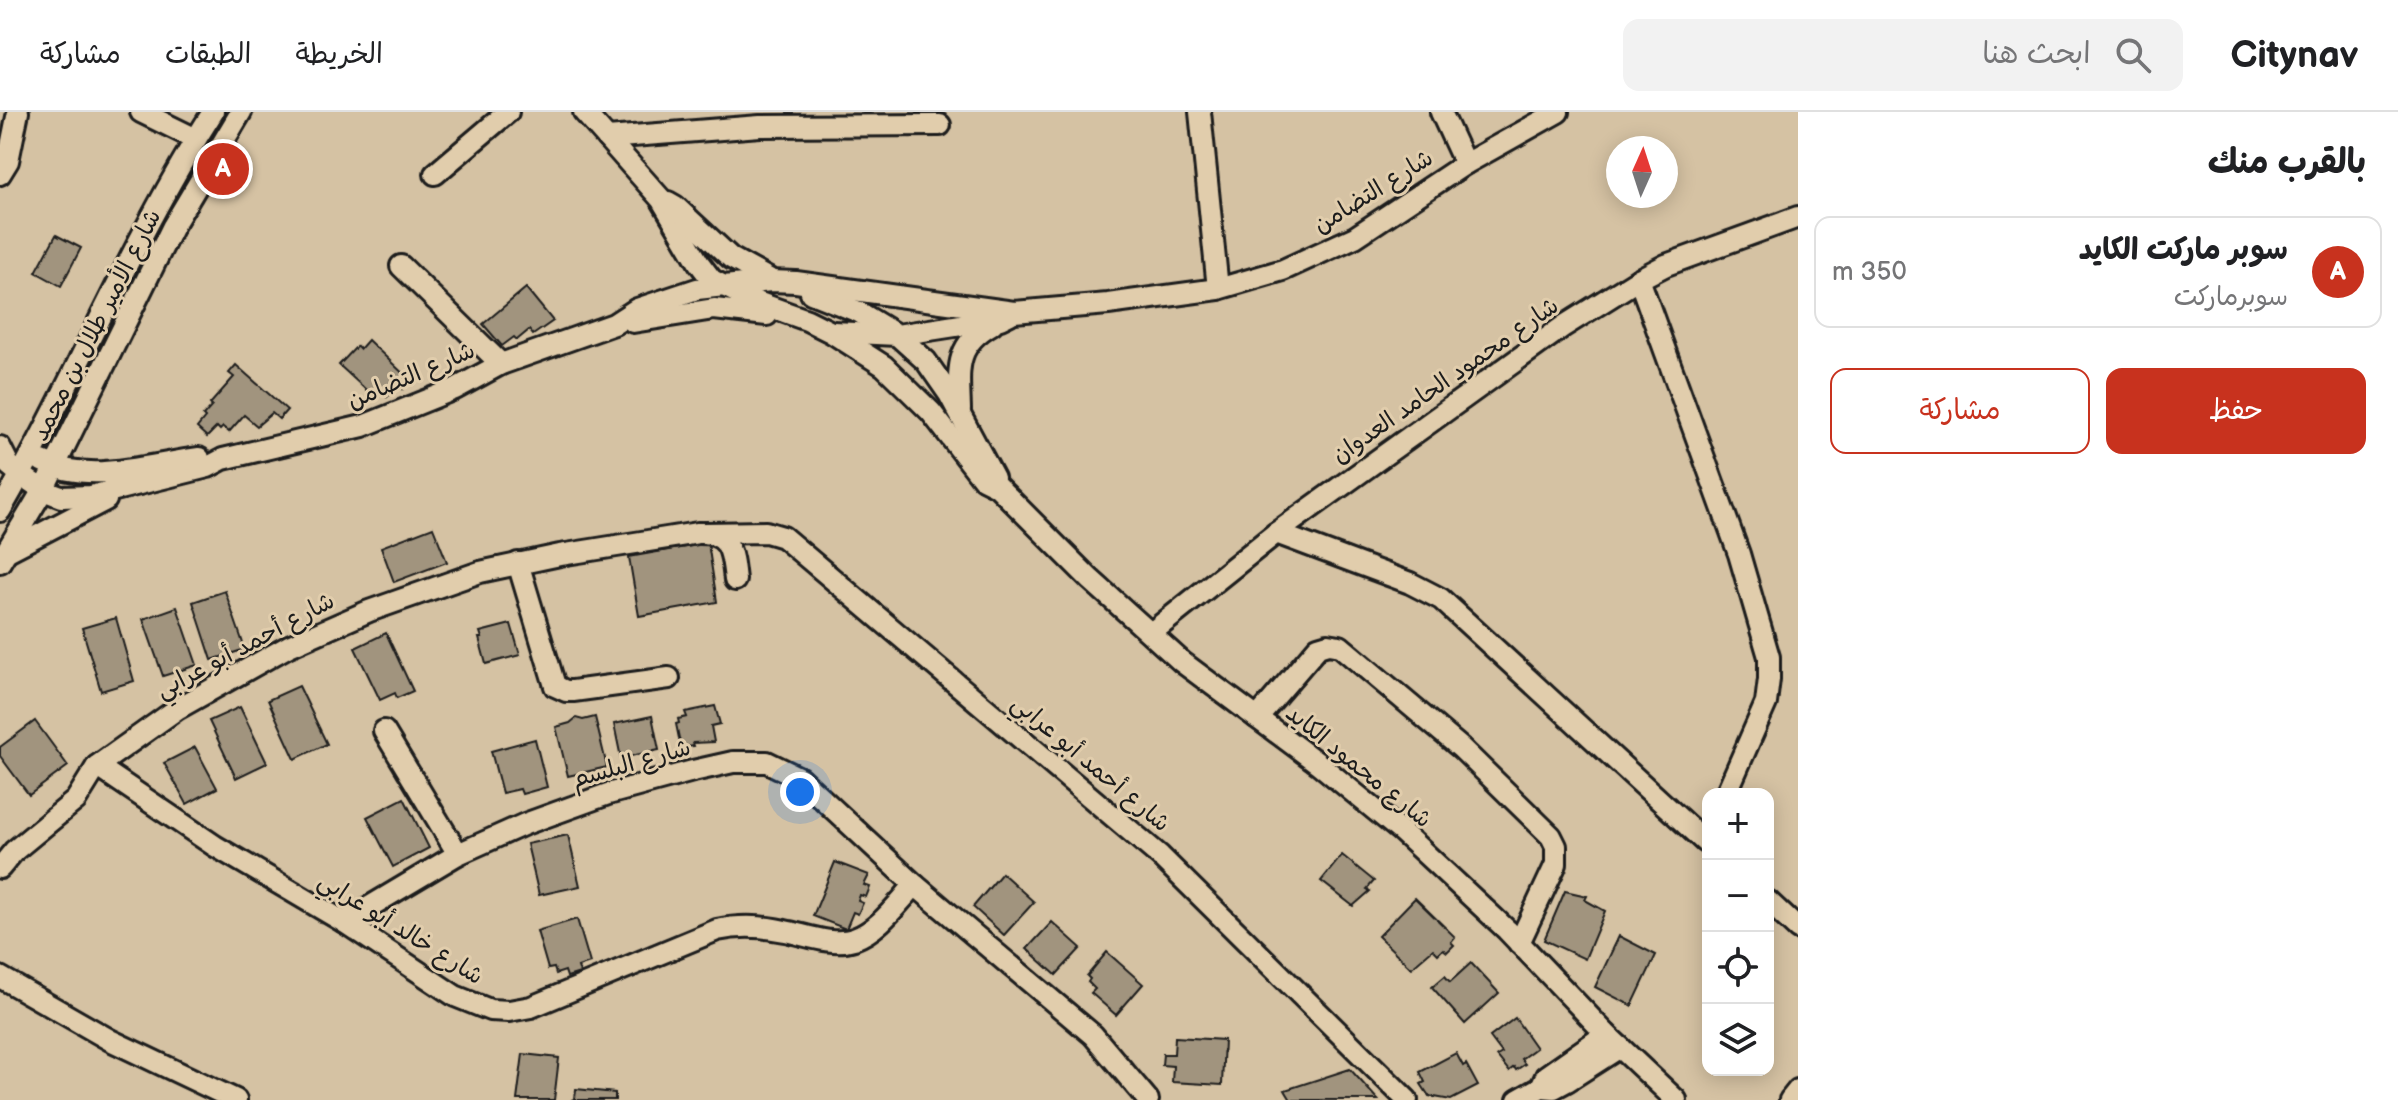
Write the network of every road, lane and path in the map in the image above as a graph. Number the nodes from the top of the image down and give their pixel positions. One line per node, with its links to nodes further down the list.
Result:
1 (18, 112): 14 (street)
2 (141, 112): 12 (street)
3 (213, 112): 12 (street, شارع الأمير طلال بن محمد)
4 (241, 112): 32 (street, شارع الأمير طلال بن محمد)
5 (508, 112): 15 (street)
6 (584, 112): 11 (street, شارع محمود الكايد)
7 (1200, 112): 22 (street)
8 (1441, 112): 13 (street)
9 (1558, 112): 13 (street, شارع التضامن)
10 (940, 125): 11 (street)
11 (607, 138): 16 (street, شارع محمود الكايد)
12 (196, 139): 30 (street, شارع الأمير طلال بن محمد)
13 (1465, 164): 22 (street, شارع التضامن)
14 (0, 174)
15 (435, 174)
16 (661, 199): 20 (street, شارع محمود الكايد); 21 (street, شارع محمود الكايد)
17 (1798, 217): 19 (street, شارع محمود الحامد العدوان)
18 (401, 266): 27 (street)
19 (1639, 279): 39 (street, شارع محمود الحامد العدوان); 48 (street)
20 (771, 281): 21 (street, شارع التضامن); 23 (street, شارع التضامن); 26 (street, شارع محمود الكايد)
21 (718, 285): 24 (street, شارع التضامن); 25 (street, شارع محمود الكايد)
22 (1218, 289): 23 (street, شارع التضامن)
23 (1007, 316): 26 (street, شارع التضامن); 28 (street)
24 (614, 324): 25 (street, شارع التضامن); 27 (street, شارع التضامن)
25 (831, 332): 26 (street, شارع التضامن); 35 (street, شارع محمود الكايد)
26 (897, 335): 28 (street, شارع محمود الكايد)
27 (501, 364): 31 (street, شارع التضامن)
28 (960, 414): 35 (street, شارع محمود الكايد)
29 (2, 449): 30 (street, شارع التضامن); 33 (street, شارع التضامن)
30 (32, 456): 32 (street, شارع التضامن); 33 (street, شارع الأمير طلال بن محمد)
31 (223, 459): 32 (street, شارع التضامن); 34 (street, شارع التضامن)
32 (54, 467): 36 (street, شارع الأمير طلال بن محمد)
33 (21, 475): 36 (street, شارع التضامن); 37 (street, شارع الأمير طلال بن محمد)
34 (144, 483): 36 (street, شارع التضامن); 40 (street)
35 (997, 486): 43 (street, شارع محمود الكايد)
36 (43, 490): 40 (street, شارع الأمير طلال بن محمد)
37 (0, 511)
38 (705, 533): 41 (street, شارع أحمد أبو عرابي); 42 (street); 62 (street, شارع أحمد أبو عرابي)
39 (1276, 533): 43 (street, شارع محمود الحامد العدوان); 49 (street)
40 (3, 557)
41 (518, 563): 44 (street); 47 (street, شارع أحمد أبو عرابي)
42 (735, 580)
43 (1151, 633): 45 (street, شارع محمود الكايد)
44 (669, 678)
45 (1257, 718): 56 (street, شارع محمود الكايد); 56 (street)
46 (384, 731): 50 (street)
47 (97, 766): 51 (street, شارع أحمد أبو عرابي); 54 (street, شارع خالد أبو عرابي)
48 (1729, 788)
49 (1702, 836)
50 (458, 854): 52 (street, شارع البلسم); 54 (street, شارع البلسم)
51 (0, 868)
52 (915, 885): 54 (street, شارع خالد أبو عرابي); 61 (street, شارع البلسم)
53 (1774, 907): 55 (street)
54 (344, 922)
55 (1798, 929)
56 (1519, 943): 58 (street, شارع محمود الكايد)
57 (0, 977): 60 (street)
58 (1613, 1041): 63 (street); 64 (street, شارع محمود الكايد)
59 (1798, 1090): 65 (street)
60 (236, 1100)
61 (1148, 1100)
62 (1407, 1100)
63 (1518, 1100)
64 (1676, 1100)
65 (1790, 1100)

